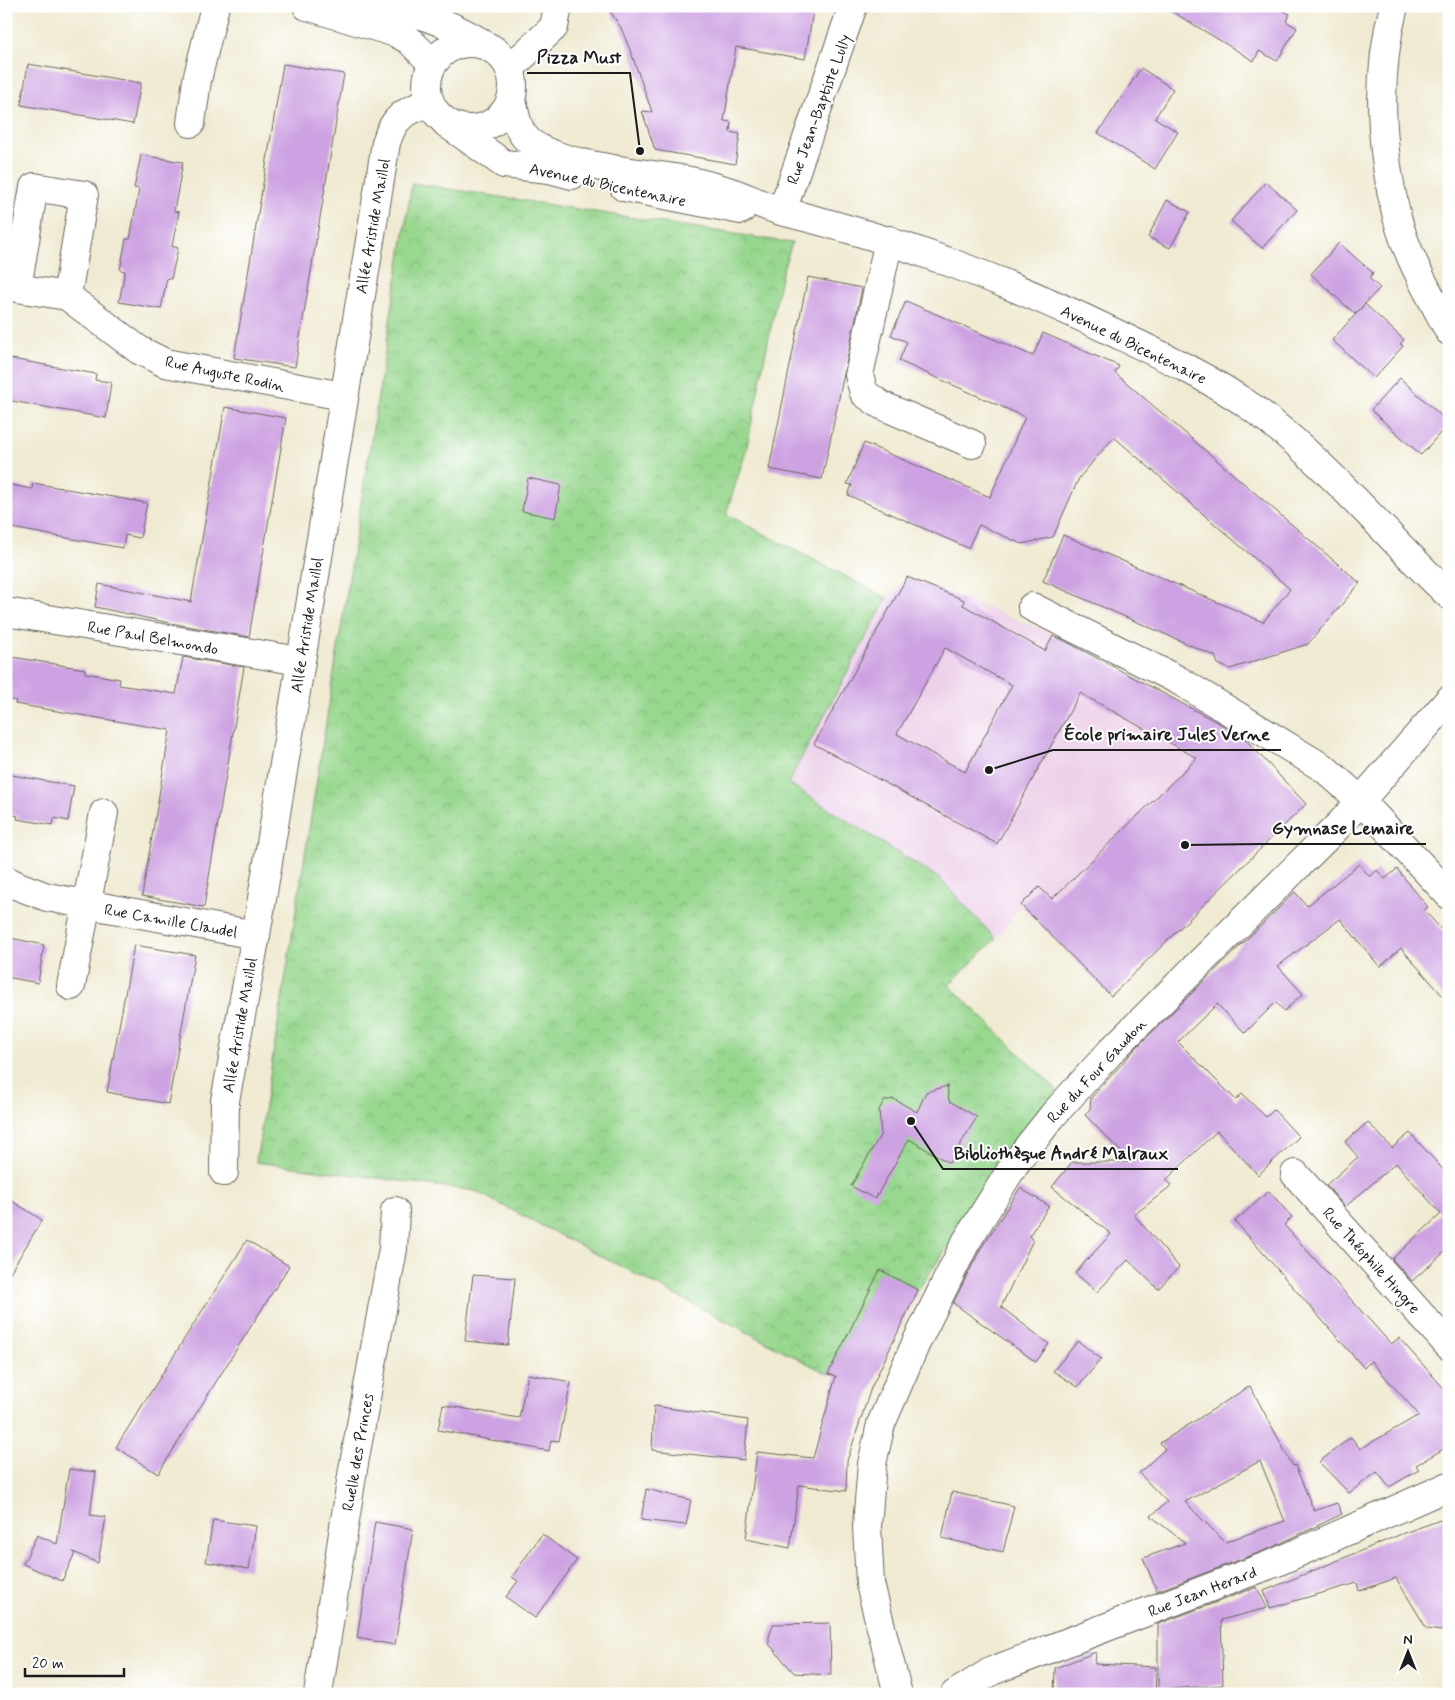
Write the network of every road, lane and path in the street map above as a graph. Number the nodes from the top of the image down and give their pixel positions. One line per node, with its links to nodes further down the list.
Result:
1 (215, 6): 12 (street)
2 (307, 6): 8 (street)
3 (388, 6): 7 (street)
4 (558, 6): 9 (street)
5 (853, 6): 13 (street, Rue Jean-Baptiste Lully)
6 (1394, 6): 16 (street)
7 (489, 47): 8 (street); 9 (street)
8 (433, 64): 11 (street)
9 (510, 68): 10 (street)
10 (512, 100): 11 (street); 13 (street, Avenue du Bicentenaire)
11 (438, 112): 13 (street, Avenue du Bicentenaire); 17 (street, Allée Aristide Maillol)
12 (190, 123)
13 (782, 211): 14 (street, Avenue du Bicentenaire)
14 (890, 240): 18 (street); 19 (street, Avenue du Bicentenaire)
15 (67, 296): 17 (street, Rue Auguste Rodin)
16 (1449, 331)
17 (343, 396): 22 (street, Allée Aristide Maillol)
18 (972, 444)
19 (1449, 595)
20 (1032, 608): 24 (street)
21 (6, 612): 22 (street, Rue Paul Belmondo)
22 (300, 661): 29 (street, Allée Aristide Maillol)
23 (1449, 700): 24 (street, Rue du Four Gaudon)
24 (1360, 800): 27 (street); 37 (street, Rue du Four Gaudon)
25 (104, 813): 28 (street, Rue Camille Claudel)
26 (6, 880): 28 (street, Rue Camille Claudel)
27 (1449, 895)
28 (87, 904): 29 (street, Rue Camille Claudel); 30 (street, Rue Camille Claudel)
29 (256, 935): 31 (street, Allée Aristide Maillol)
30 (71, 986)
31 (224, 1172)
32 (1295, 1174): 34 (street, Rue Théophile Hingre)
33 (395, 1211): 36 (street, Ruelle des Princes)
34 (1449, 1346)
35 (1449, 1486): 38 (street, Rue Jean Herard)
36 (318, 1694)
37 (898, 1694)
38 (955, 1694)

